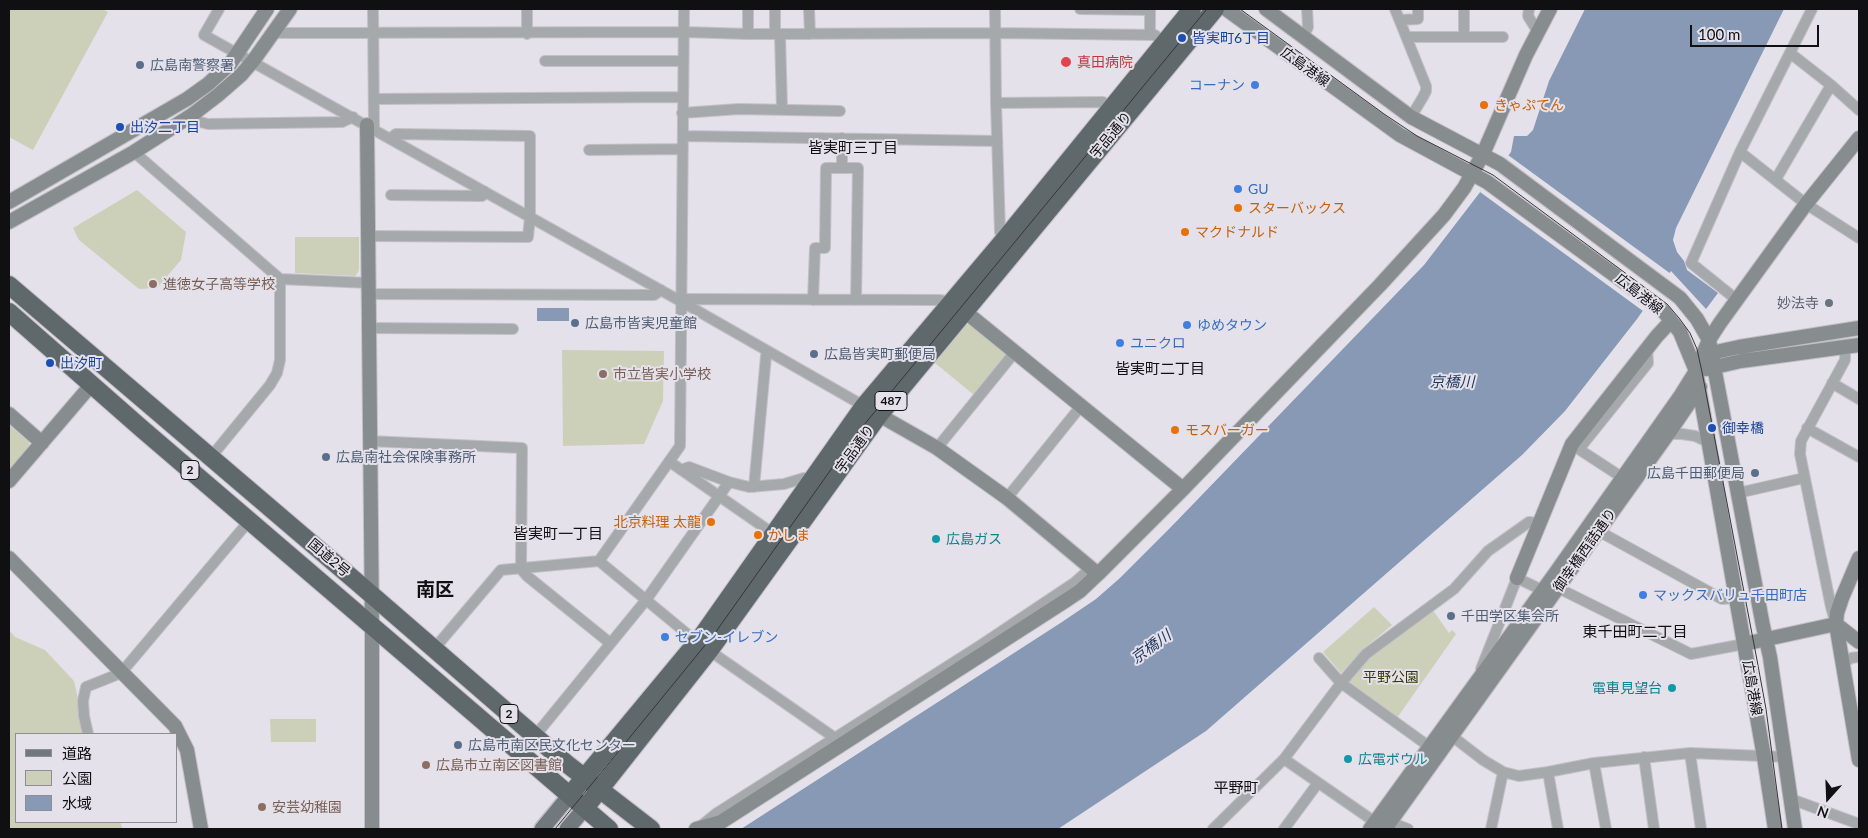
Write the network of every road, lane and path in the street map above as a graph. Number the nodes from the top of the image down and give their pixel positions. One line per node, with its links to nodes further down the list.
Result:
1 (219, 9): 39 (street)
2 (267, 9): 39 (street)
3 (290, 9): 27 (street)
4 (373, 9): 28 (street)
5 (527, 9): 30 (street)
6 (684, 9): 25 (street)
7 (748, 9): 31 (street)
8 (775, 9): 32 (street)
9 (809, 9): 33 (street)
10 (995, 9): 29 (street)
11 (1080, 9): 12 (street)
12 (1150, 9): 38 (street)
13 (1192, 9): 38 (highway, 宇品通り / 487)
14 (1216, 9): 87 (highway, 宇品通り / 487)
15 (1226, 9): 68 (street, 広島港線)
16 (1266, 9): 34 (street, 広島港線)
17 (1307, 9): 34 (street)
18 (1395, 9): 24 (street)
19 (1418, 9): 24 (street)
20 (1464, 9): 36 (street)
21 (1529, 9): 26 (street)
22 (1550, 9): 26 (street)
23 (1812, 9): 40 (street)
24 (1400, 20): 35 (street)
25 (684, 32): 30 (street); 31 (street); 43 (street)
26 (1538, 32): 66 (street)
27 (273, 33): 28 (street); 41 (street)
28 (374, 33): 30 (street); 46 (street)
29 (995, 33): 33 (street); 38 (street); 47 (street)
30 (527, 34)
31 (748, 34): 32 (street)
32 (778, 34): 33 (street); 48 (street)
33 (810, 34)
34 (1303, 37): 54 (street, 広島港線)
35 (1407, 37): 36 (street); 54 (street)
36 (1464, 37): 37 (street)
37 (1504, 37)
38 (1158, 39): 49 (highway, 宇品通り / 487)
39 (238, 53): 41 (street); 72 (street)
40 (1790, 54): 44 (street); 65 (street)
41 (253, 61): 53 (street); 55 (street)
42 (545, 61): 43 (street)
43 (683, 61): 45 (street)
44 (1831, 85): 50 (street); 69 (street)
45 (682, 98): 46 (street); 52 (street)
46 (374, 99): 56 (street)
47 (996, 103): 49 (street); 61 (street)
48 (782, 110): 51 (street); 52 (street)
49 (1111, 110): 78 (highway, 宇品通り / 487)
50 (1859, 110)
51 (840, 111)
52 (682, 113): 57 (street)
53 (192, 115): 55 (street); 64 (street)
54 (1411, 116): 66 (street, 広島港線)
55 (352, 117): 56 (street)
56 (370, 127): 58 (street); 76 (street)
57 (682, 136): 59 (street); 62 (street)
58 (391, 138): 70 (street); 74 (street)
59 (842, 138): 61 (street); 67 (street)
60 (1859, 138): 73 (street, 御幸橋西詰通り)
61 (997, 141): 78 (street)
62 (682, 149): 63 (street); 86 (street)
63 (589, 150)
64 (134, 152): 75 (street); 79 (street)
65 (1740, 152): 69 (street); 85 (street)
66 (1483, 154): 68 (street); 94 (street, 広島港線)
67 (842, 168): 83 (street); 84 (street)
68 (1472, 173): 89 (street, 広島港線); 123 (street)
69 (1776, 179): 73 (street)
70 (484, 191): 71 (street); 74 (street)
71 (391, 195)
72 (9, 202)
73 (1806, 204): 77 (street); 85 (street, 御幸橋西詰通り)
74 (530, 217): 76 (street); 82 (street)
75 (9, 222)
76 (368, 236): 81 (street)
77 (1859, 238)
78 (1004, 240): 87 (highway, 宇品通り / 487)
79 (280, 279): 81 (street); 113 (street)
80 (9, 285): 113 (highway, 国道2号 / 2)
81 (369, 288): 82 (street); 90 (street)
82 (661, 290): 86 (street)
83 (813, 300): 84 (street); 86 (street)
84 (856, 300): 87 (street)
85 (1737, 300): 94 (street, 御幸橋西詰通り)
86 (682, 302): 95 (street); 115 (street)
87 (958, 307): 96 (street); 104 (highway, 宇品通り / 487)
88 (9, 312): 100 (highway, 国道2号 / 2)
89 (1671, 321): 98 (street, 広島港線); 111 (street)
90 (369, 328): 92 (street); 108 (street)
91 (1859, 328): 94 (street)
92 (513, 329)
93 (1852, 346): 97 (street); 99 (street)
94 (1710, 347): 97 (street, 広島港線); 98 (street, 御幸橋西詰通り)
95 (768, 352): 104 (street); 122 (street)
96 (1015, 352): 103 (street); 112 (street)
97 (1714, 367): 98 (street); 101 (street, 御幸橋西詰通り); 124 (street, 広島港線)
98 (1696, 371): 101 (street, 広島港線); 117 (street, 御幸橋西詰通り)
99 (1832, 383): 102 (street); 106 (street)
100 (92, 384): 110 (street); 127 (highway, 国道2号 / 2)
101 (1698, 390): 107 (street, 御幸橋西詰通り); 109 (street, 広島港線)
102 (1859, 399)
103 (1081, 406): 123 (street); 126 (street)
104 (872, 411): 112 (street); 121 (highway, 宇品通り / 487); 130 (highway, 宇品通り / 487)
105 (9, 414): 110 (street)
106 (1807, 428): 114 (street); 118 (street)
107 (1668, 434): 109 (street); 129 (street, 御幸橋西詰通り)
108 (369, 441): 134 (street); 139 (street)
109 (1708, 442): 140 (street, 広島港線)
110 (42, 443): 119 (street)
111 (1576, 447): 117 (street); 128 (street)
112 (937, 448): 126 (street)
113 (211, 457): 139 (highway, 国道2号 / 2)
114 (1859, 457)
115 (670, 462): 116 (street); 133 (street)
116 (681, 470): 120 (street); 125 (street)
117 (1623, 478): 129 (street, 御幸橋西詰通り)
118 (1804, 478): 124 (street); 142 (street)
119 (9, 482)
120 (729, 482): 122 (street); 125 (street)
121 (811, 482): 122 (street); 130 (highway, 宇品通り / 487)
122 (754, 488)
123 (1183, 489): 135 (street)
124 (1738, 493): 144 (street, 広島港線)
125 (720, 495): 130 (street); 141 (street)
126 (1007, 498): 135 (street)
127 (249, 521): 143 (highway, 国道2号 / 2); 153 (street)
128 (1540, 523): 136 (street); 155 (street)
129 (1594, 528): 137 (street, 御幸橋西詰通り); 138 (street, 御幸橋西詰通り); 140 (street)
130 (781, 538): 148 (highway, 宇品通り / 487)
131 (9, 558): 153 (street)
132 (1859, 558): 142 (street)
133 (599, 561): 134 (street); 141 (street)
134 (521, 569): 146 (street); 149 (street)
135 (1094, 571): 159 (street); 184 (street)
136 (1517, 578): 138 (street); 154 (street)
137 (1558, 588): 138 (street); 147 (street); 157 (street, 御幸橋西詰通り)
138 (1542, 590): 154 (street, 御幸橋西詰通り)
139 (371, 594): 143 (street); 149 (highway, 国道2号 / 2)
140 (1736, 598): 147 (street, 広島港線)
141 (646, 600): 146 (street); 148 (street)
142 (1836, 624): 144 (street); 145 (street); 152 (street)
143 (372, 625): 173 (highway, 国道2号 / 2); 179 (street)
144 (1766, 639): 147 (street); 165 (street, 広島港線)
145 (1859, 642)
146 (610, 643): 158 (street)
147 (1744, 644): 164 (street, 広島港線)
148 (703, 646): 159 (street); 170 (highway, 宇品通り / 487); 172 (highway, 宇品通り / 487)
149 (434, 649): 158 (highway, 国道2号 / 2)
150 (1859, 657): 152 (street)
151 (1319, 658): 155 (street)
152 (1844, 663): 162 (street)
153 (120, 672): 156 (street); 178 (street)
154 (1476, 682): 157 (street, 御幸橋西詰通り)
155 (1341, 683): 160 (street); 166 (street)
156 (88, 733)
157 (1447, 733): 160 (street, 御幸橋西詰通り); 168 (street)
158 (535, 736): 170 (highway, 国道2号 / 2)
159 (835, 738): 184 (street)
160 (1434, 751): 177 (street, 御幸橋西詰通り)
161 (1690, 753): 163 (street); 164 (street); 192 (street)
162 (1859, 753)
163 (1644, 757): 167 (street); 191 (street)
164 (1764, 757): 165 (street); 193 (street, 広島港線)
165 (1786, 757): 174 (street, 広島港線)
166 (1284, 760): 171 (street); 185 (street)
167 (1594, 763): 169 (street); 190 (street)
168 (1504, 772): 169 (street); 188 (street)
169 (1548, 772): 189 (street)
170 (584, 778): 172 (highway, 国道2号 / 2); 173 (highway, 宇品通り / 487)
171 (1318, 783): 177 (street); 186 (street)
172 (599, 789): 175 (highway, 宇品通り / 487); 183 (highway, 国道2号 / 2)
173 (570, 795): 175 (highway, 国道2号 / 2); 180 (main road)
174 (1791, 799): 176 (street); 194 (street, 広島港線)
175 (585, 808): 181 (main road); 182 (highway, 国道2号 / 2)
176 (1859, 824)
177 (1383, 826): 187 (street)
178 (200, 829)
179 (372, 829)
180 (542, 829)
181 (566, 829)
182 (609, 829)
183 (650, 829)
184 (697, 829)
185 (1213, 829)
186 (1284, 829)
187 (1408, 829)
188 (1490, 829)
189 (1558, 829)
190 (1606, 829)
191 (1654, 829)
192 (1701, 829)
193 (1775, 829)
194 (1795, 829)

